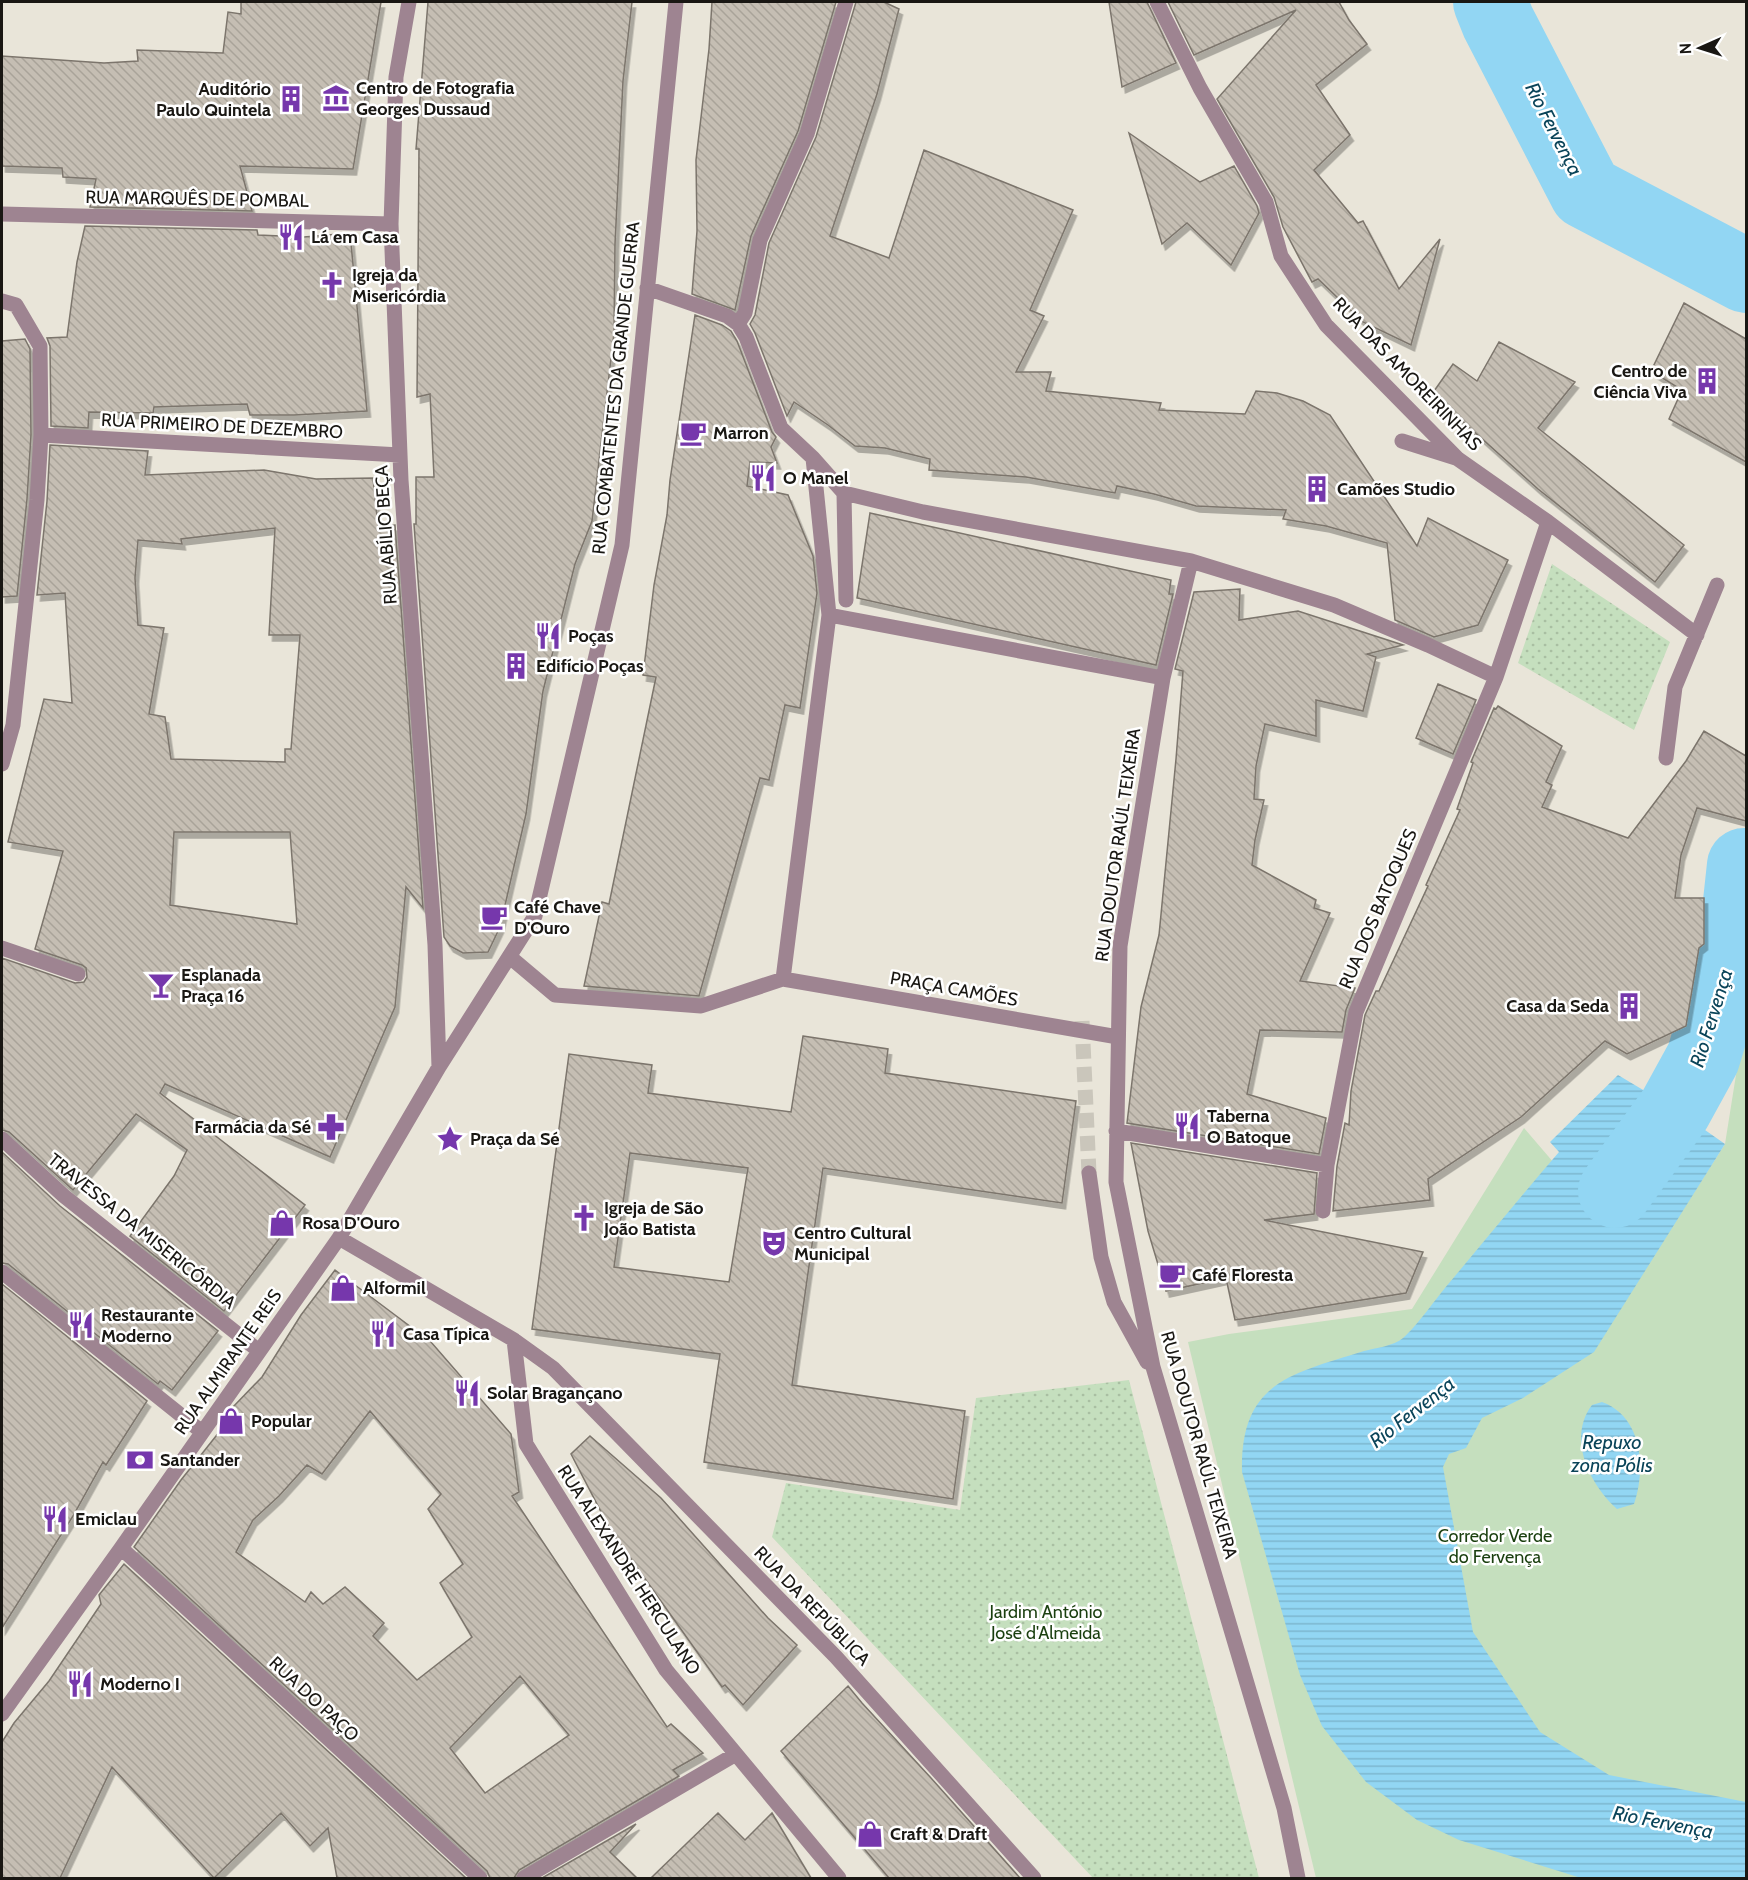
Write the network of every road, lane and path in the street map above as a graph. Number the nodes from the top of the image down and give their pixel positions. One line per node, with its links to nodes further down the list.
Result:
1 (409, 2): 6 (street, RUA ABÍLIO BEÇA)
2 (676, 2): 7 (street, RUA COMBATENTES DA GRANDE GUERRA)
3 (846, 2): 9 (street)
4 (1157, 2): 14 (street, RUA DAS AMOREIRINHAS)
5 (2, 214): 6 (street, RUA MARQUÊS DE POMBAL)
6 (391, 224): 12 (street, RUA ABÍLIO BEÇA)
7 (647, 288): 9 (street); 28 (street, RUA COMBATENTES DA GRANDE GUERRA)
8 (2, 301): 10 (street)
9 (738, 324): 13 (street)
10 (41, 435): 12 (street, RUA PRIMEIRO DE DEZEMBRO); 24 (street)
11 (1402, 441): 14 (street)
12 (400, 455): 32 (street, RUA ABÍLIO BEÇA)
13 (813, 458): 15 (street); 20 (street)
14 (1458, 459): 16 (street, RUA DAS AMOREIRINHAS)
15 (844, 494): 17 (street); 19 (street)
16 (1548, 522): 21 (street, RUA DAS AMOREIRINHAS); 22 (street, RUA DOS BATOQUES)
17 (1191, 561): 22 (street); 23 (street, RUA DOUTOR RAÚL TEIXEIRA)
18 (1717, 585): 21 (street)
19 (846, 600)
20 (829, 615): 23 (street); 30 (street)
21 (1696, 635): 25 (street)
22 (1496, 677): 35 (street, RUA DOS BATOQUES)
23 (1163, 678): 31 (street, RUA DOUTOR RAÚL TEIXEIRA)
24 (7, 723): 26 (street)
25 (1666, 758)
26 (2, 764)
27 (2, 948): 29 (street)
28 (510, 957): 30 (street); 32 (street, RUA COMBATENTES DA GRANDE GUERRA)
29 (78, 974)
30 (783, 979): 31 (street, PRAÇA CAMÕES)
31 (1118, 1037): 33 (street, RUA DOUTOR RAÚL TEIXEIRA)
32 (439, 1067): 38 (street)
33 (1116, 1131): 35 (street); 42 (street, RUA DOUTOR RAÚL TEIXEIRA)
34 (2, 1139): 41 (street, TRAVESSA DA MISERICÓRDIA)
35 (1327, 1165): 37 (street, RUA DOS BATOQUES)
36 (1089, 1173): 42 (street)
37 (1323, 1212)
38 (339, 1238): 40 (street); 41 (street, RUA ALMIRANTE REIS)
39 (2, 1272): 43 (street)
40 (514, 1340): 46 (street, RUA ALEXANDRE HERCULANO); 50 (street, RUA DA REPÚBLICA)
41 (260, 1351): 43 (street, RUA ALMIRANTE REIS)
42 (1158, 1380): 51 (street, RUA DOUTOR RAÚL TEIXEIRA)
43 (202, 1432): 44 (street, RUA ALMIRANTE REIS)
44 (121, 1548): 45 (street, RUA ALMIRANTE REIS); 47 (street, RUA DO PAÇO)
45 (2, 1714)
46 (736, 1754): 48 (street); 49 (street, RUA ALEXANDRE HERCULANO)
47 (480, 1878)
48 (524, 1878)
49 (839, 1878)
50 (1034, 1878)
51 (1298, 1878)

